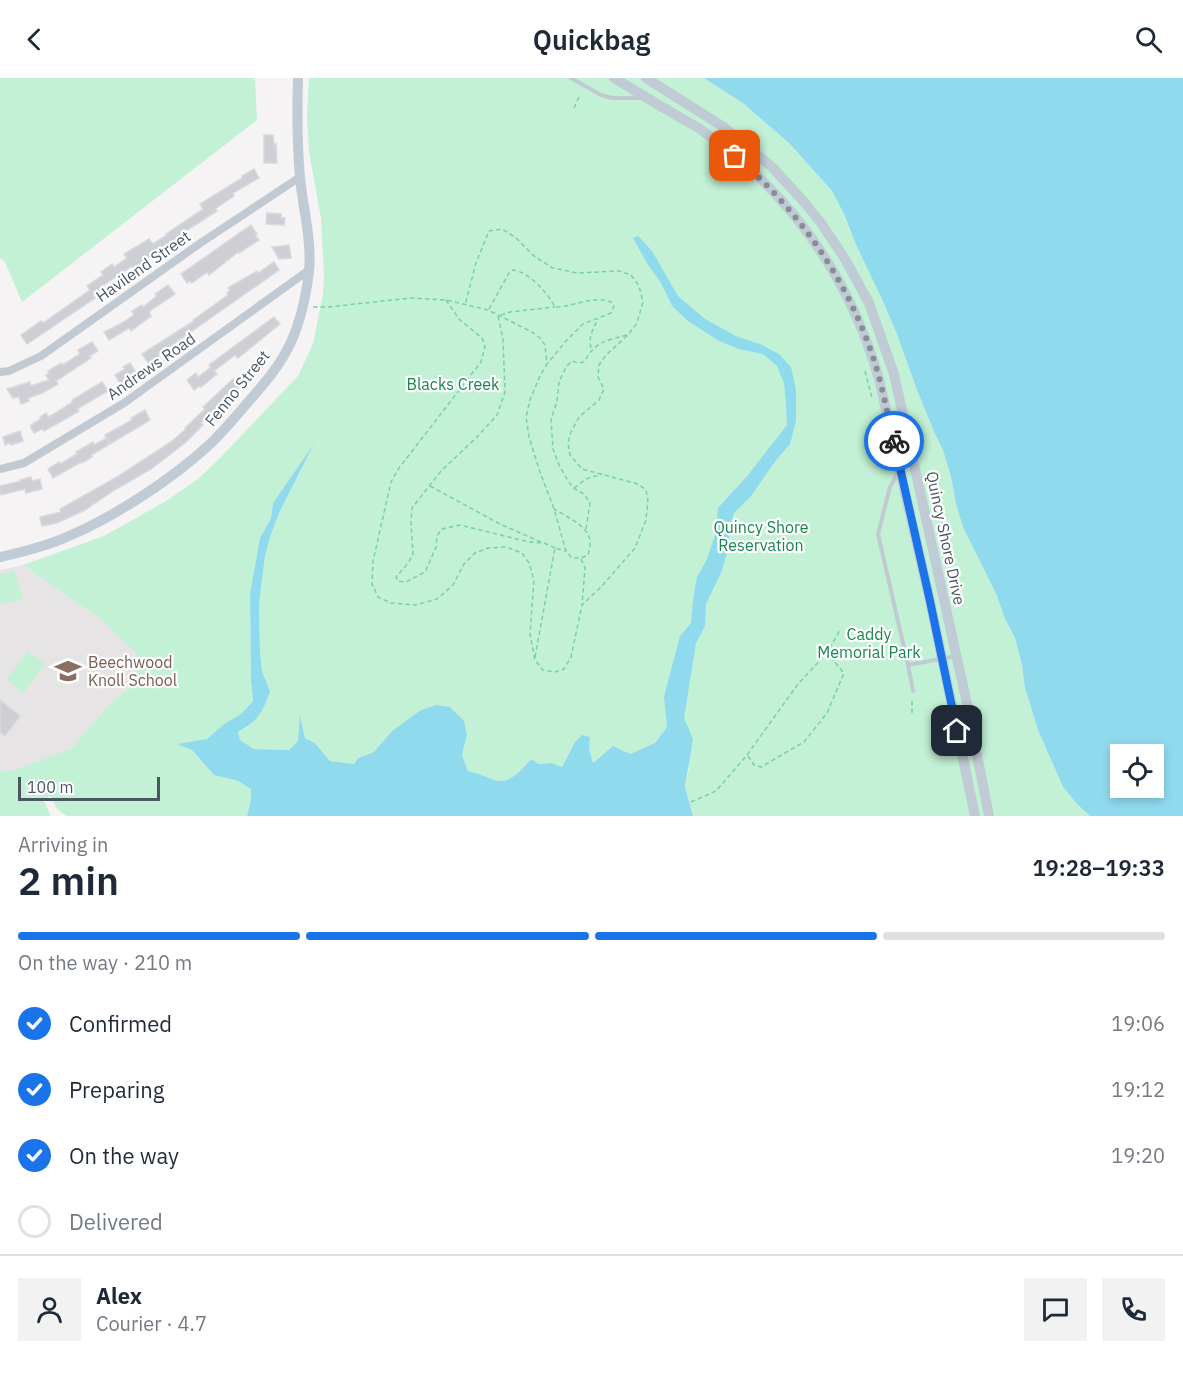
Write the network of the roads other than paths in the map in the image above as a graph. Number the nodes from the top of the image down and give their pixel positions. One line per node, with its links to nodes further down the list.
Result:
1 (298, 78): 6 (main road, Fenno Street)
2 (571, 78): 5 (lane)
3 (614, 78): 5 (main road, Quincy Shore Drive)
4 (646, 78): 12 (main road, Quincy Shore Drive)
5 (647, 98): 9 (main road, Quincy Shore Drive)
6 (300, 177): 7 (main road, Fenno Street); 8 (street, Havilend Street)
7 (309, 270): 10 (street, Andrews Road); 11 (main road, Fenno Street)
8 (0, 372)
9 (900, 468): 13 (main road, Quincy Shore Drive); 14 (lane)
10 (0, 469)
11 (0, 557)
12 (957, 656): 13 (lane); 17 (main road, Quincy Shore Drive)
13 (942, 658): 14 (lane); 16 (main road, Quincy Shore Drive)
14 (908, 665): 15 (lane)
15 (912, 691)
16 (975, 816)
17 (989, 816)

